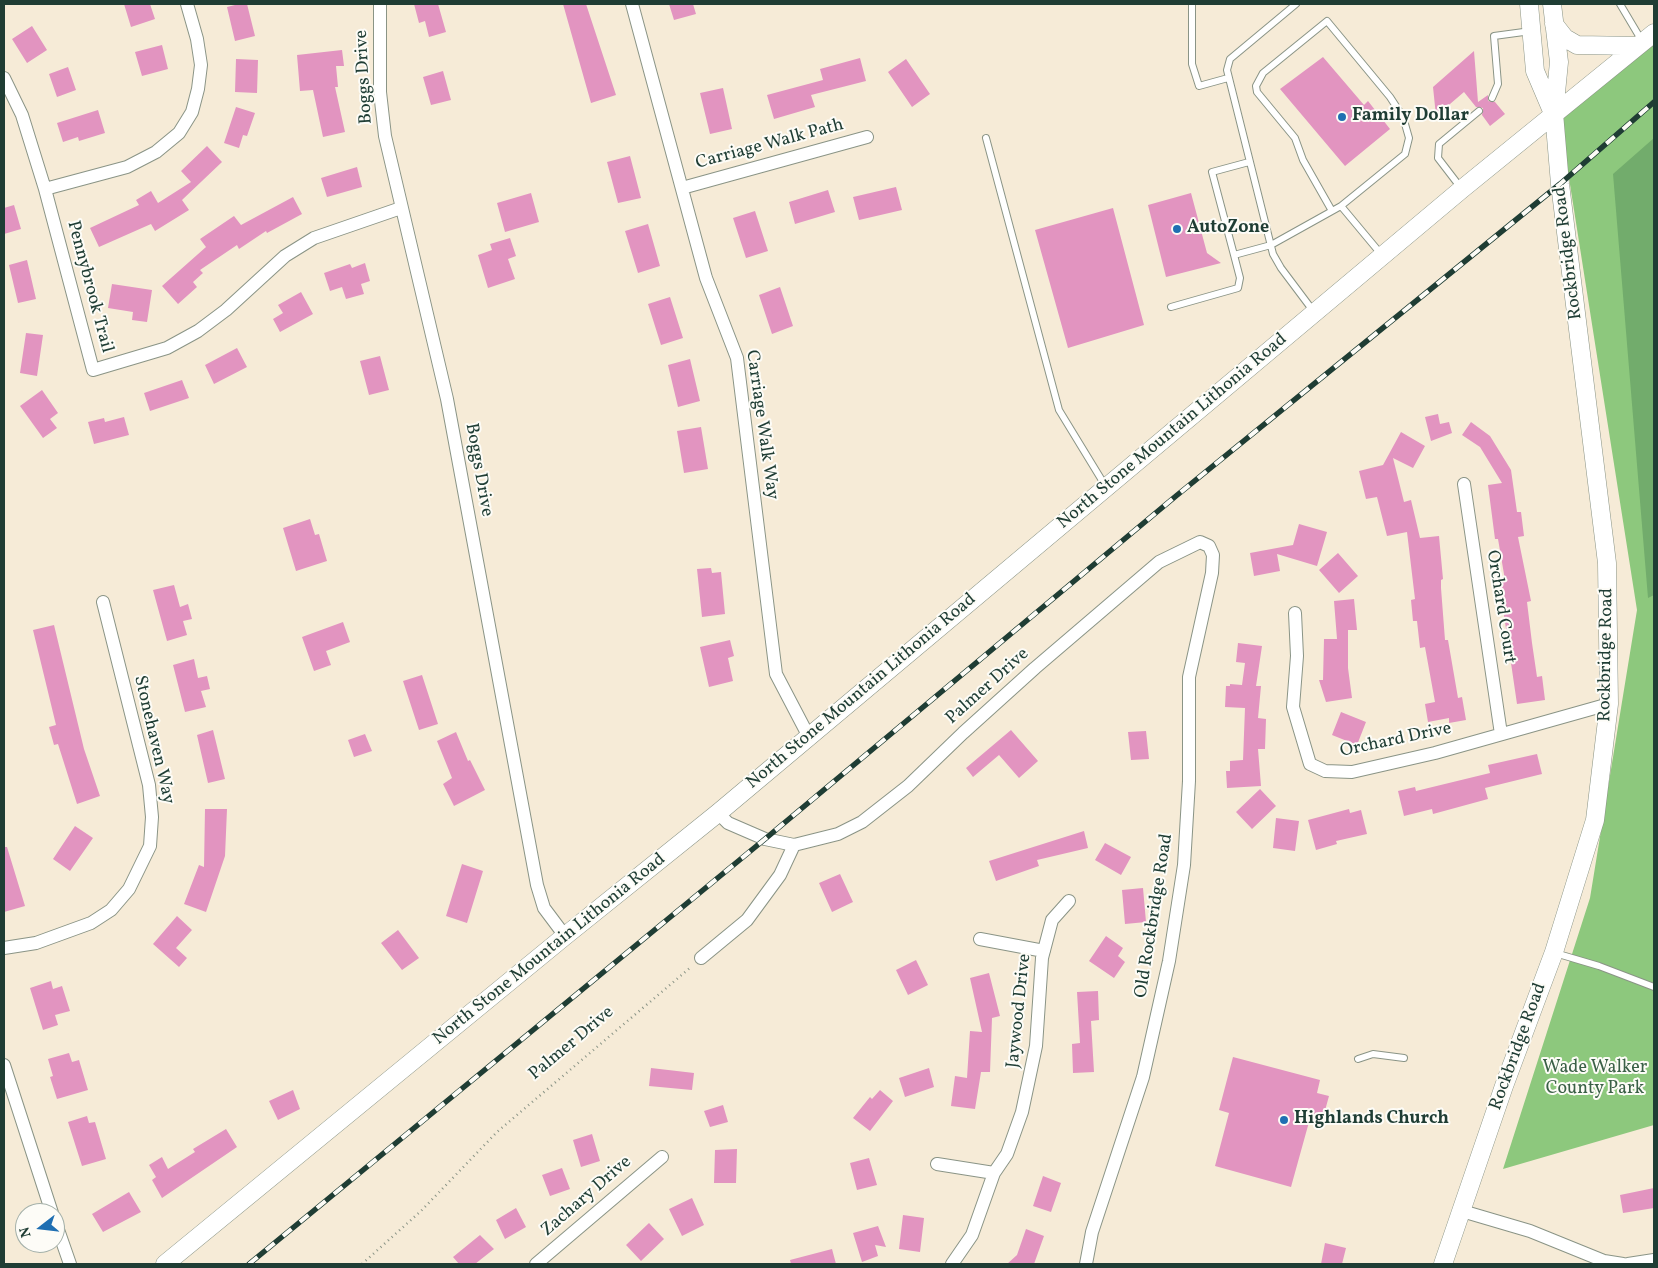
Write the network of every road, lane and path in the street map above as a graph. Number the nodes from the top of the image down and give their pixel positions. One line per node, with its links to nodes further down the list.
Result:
1 (187, 4): 22 (street)
2 (380, 4): 24 (street, Boggs Drive)
3 (632, 4): 20 (street, Carriage Walk Way)
4 (1192, 4): 13 (lane)
5 (1296, 4): 13 (lane)
6 (1530, 4): 10 (main road, Rockbridge Road)
7 (1552, 4): 9 (main road, Rockbridge Road)
8 (1620, 4): 11 (lane)
9 (1554, 24): 11 (main road); 16 (main road, Rockbridge Road)
10 (1532, 31): 14 (lane); 16 (main road, Rockbridge Road)
11 (1645, 40): 16 (main road, North Stone Mountain Lithonia Road)
12 (4, 78): 22 (street, Pennybrook Trail)
13 (1228, 78): 19 (lane)
14 (1492, 98)
15 (1478, 111): 21 (lane)
16 (1554, 114): 21 (main road, North Stone Mountain Lithonia Road); 36 (main road, Rockbridge Road)
17 (867, 137): 20 (street, Carriage Walk Path)
18 (986, 138): 32 (lane)
19 (1249, 162): 26 (lane); 27 (lane)
20 (682, 188): 38 (street, Carriage Walk Way)
21 (1462, 189): 28 (main road, North Stone Mountain Lithonia Road)
22 (45, 190): 24 (street, Pennybrook Trail)
23 (1341, 206): 25 (lane); 25 (lane); 28 (lane)
24 (401, 208): 42 (street, Boggs Drive)
25 (1332, 211): 26 (lane)
26 (1271, 245): 27 (lane); 30 (lane)
27 (1234, 254): 29 (lane)
28 (1383, 256): 30 (main road, North Stone Mountain Lithonia Road)
29 (1172, 307)
30 (1315, 313): 32 (main road, North Stone Mountain Lithonia Road)
31 (1464, 484): 37 (street, Orchard Court)
32 (1106, 488): 38 (main road, North Stone Mountain Lithonia Road)
33 (1200, 542): 40 (street, Palmer Drive); 64 (street, Old Rockbridge Road)
34 (103, 602): 44 (street, Stonehaven Way)
35 (1294, 613): 37 (street, Orchard Drive)
36 (1609, 704): 37 (street, Orchard Drive); 46 (main road, Rockbridge Road)
37 (1501, 734)
38 (809, 737): 39 (main road, North Stone Mountain Lithonia Road)
39 (718, 813): 40 (street, Palmer Drive); 42 (main road, North Stone Mountain Lithonia Road)
40 (794, 845): 47 (street)
41 (1069, 901): 45 (street, Jaywood Drive)
42 (565, 936): 60 (main road, North Stone Mountain Lithonia Road)
43 (980, 939): 45 (street)
44 (4, 948)
45 (1044, 951): 54 (street, Jaywood Drive)
46 (1554, 952): 48 (lane); 56 (main road, Rockbridge Road)
47 (701, 958): 61 (path, Palmer Drive)
48 (1654, 987)
49 (1404, 1058): 50 (lane)
50 (1358, 1059)
51 (4, 1065): 55 (street)
52 (662, 1157): 62 (street, Zachary Drive)
53 (937, 1164): 54 (street)
54 (994, 1173): 63 (street, Jaywood Drive)
55 (49, 1203)
56 (1462, 1211): 65 (main road, Rockbridge Road); 66 (street)
57 (65, 1250): 59 (street)
58 (1654, 1260): 67 (street)
59 (70, 1264)
60 (165, 1264)
61 (362, 1264)
62 (536, 1264)
63 (952, 1264)
64 (1086, 1264)
65 (1443, 1264)
66 (1623, 1264)
67 (1628, 1264)

